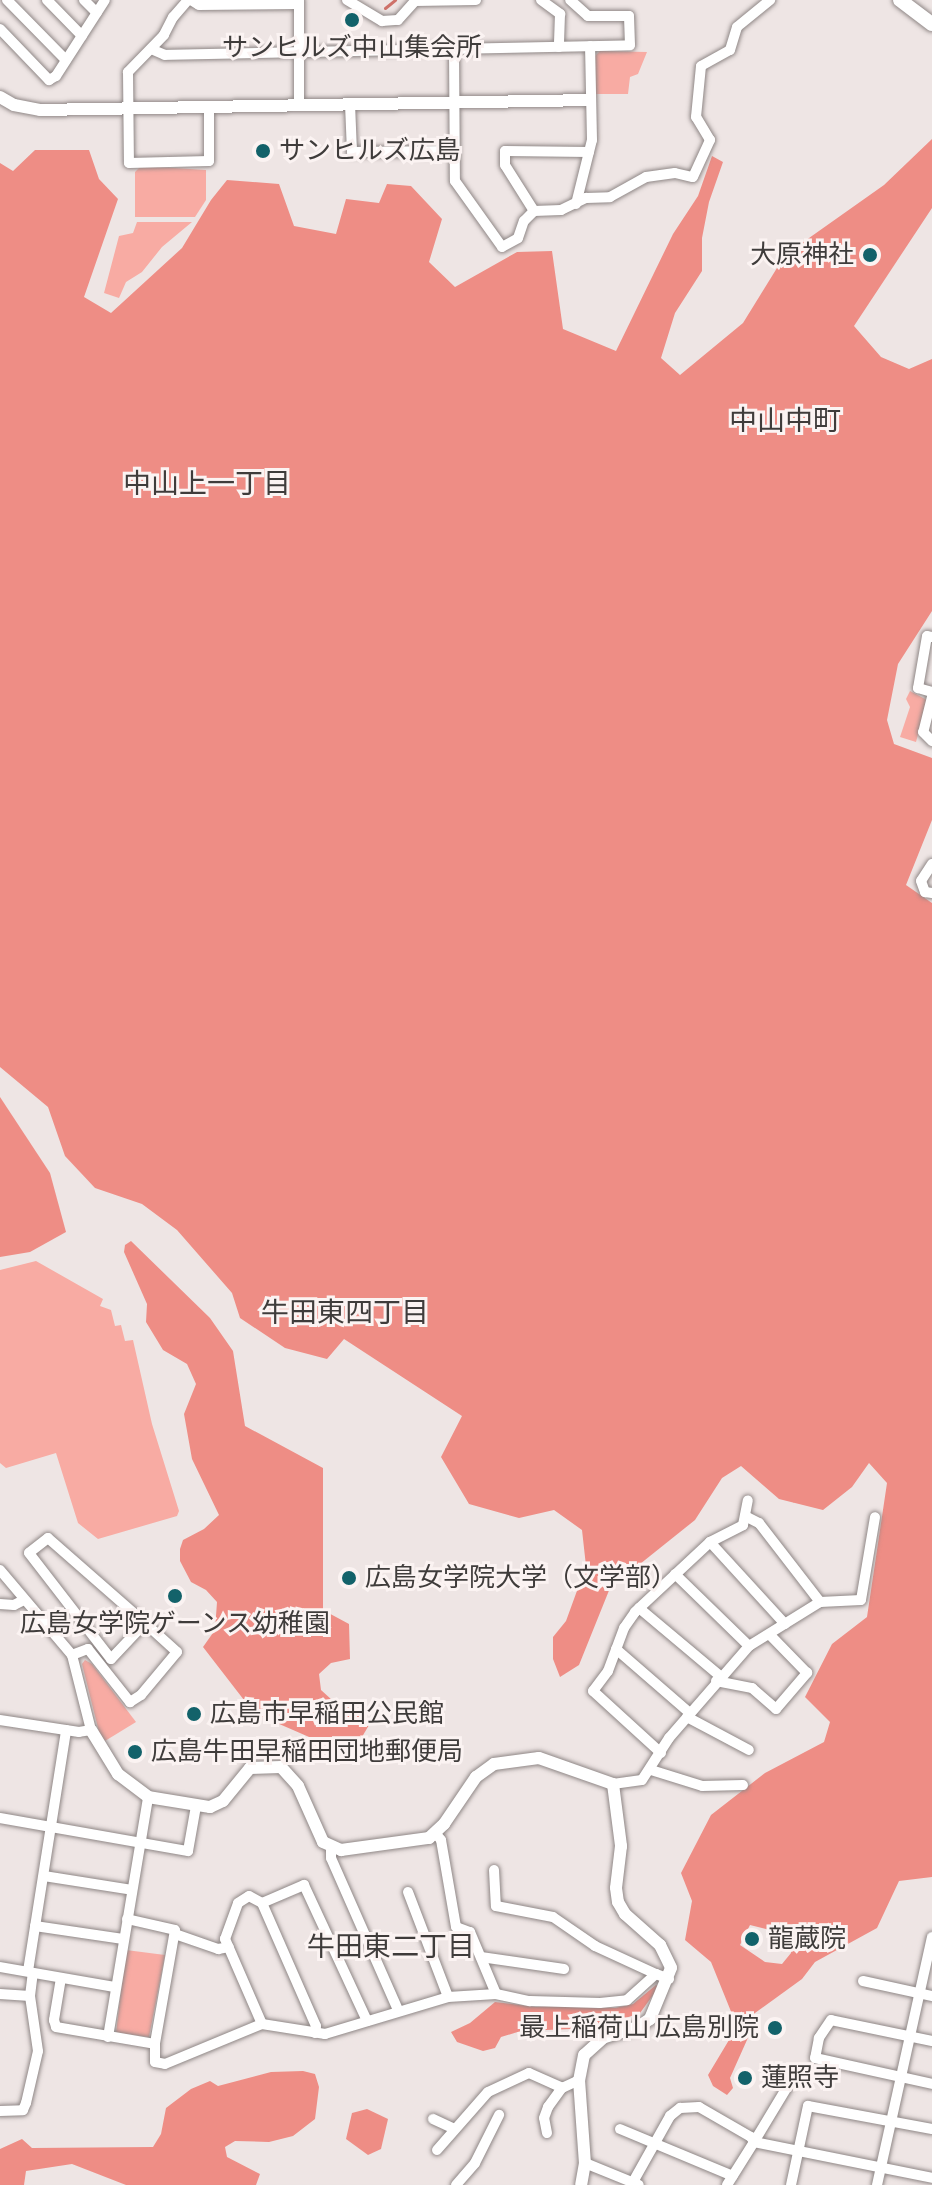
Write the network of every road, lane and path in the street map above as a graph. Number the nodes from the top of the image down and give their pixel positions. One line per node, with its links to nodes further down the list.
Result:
1 (7, 0): 22 (street)
2 (47, 0): 16 (street)
3 (84, 0): 13 (street)
4 (105, 0): 13 (street)
5 (190, 0): 12 (street); 19 (street)
6 (347, 0): 7 (street)
7 (476, 0)
8 (541, 0): 18 (street)
9 (570, 0): 17 (street)
10 (770, 0): 32 (street)
11 (900, 0): 14 (main road)
12 (298, 2): 21 (street)
13 (97, 13): 16 (street)
14 (932, 24)
15 (0, 29): 22 (street)
16 (82, 36): 22 (street)
17 (590, 46): 18 (street); 24 (street)
18 (559, 47): 20 (street)
19 (151, 49): 21 (street); 29 (street)
20 (454, 49): 21 (street); 25 (street)
21 (298, 52): 27 (street)
22 (66, 60)
23 (0, 97): 29 (street)
24 (590, 100): 25 (street); 31 (street)
25 (454, 102): 26 (street); 30 (street)
26 (350, 104): 27 (street); 30 (street)
27 (299, 105): 28 (street)
28 (209, 107): 29 (street); 29 (street)
29 (128, 108)
30 (455, 151): 33 (street)
31 (589, 152): 32 (street); 33 (street)
32 (576, 204): 33 (street)
33 (534, 211)
34 (932, 637): 35 (street)
35 (932, 694): 36 (street)
36 (932, 741)
37 (932, 864): 38 (street)
38 (932, 893)
39 (748, 1500): 40 (street)
40 (745, 1516): 42 (street); 46 (street)
41 (875, 1517): 46 (street)
42 (710, 1542): 44 (street); 50 (street)
43 (0, 1570): 45 (street)
44 (675, 1574): 48 (street); 52 (street)
45 (24, 1600): 47 (street); 54 (street)
46 (820, 1602): 50 (street)
47 (0, 1604)
48 (639, 1608): 53 (street); 55 (street)
49 (145, 1623): 49 (street); 54 (street)
50 (785, 1624): 51 (street)
51 (769, 1634): 52 (street); 55 (street)
52 (749, 1646): 55 (street)
53 (616, 1649): 56 (street); 61 (street)
54 (72, 1655): 59 (street)
55 (718, 1678): 56 (street)
56 (688, 1715): 60 (street); 61 (street)
57 (0, 1720): 58 (street)
58 (66, 1730): 59 (street); 68 (street)
59 (91, 1730): 65 (street)
60 (749, 1750)
61 (661, 1753): 62 (street)
62 (651, 1770): 63 (street); 64 (street)
63 (613, 1784): 69 (street); 87 (street)
64 (743, 1785)
65 (148, 1797): 66 (street); 70 (street)
66 (196, 1806): 70 (street); 71 (street)
67 (0, 1818): 68 (street)
68 (52, 1826): 70 (street); 73 (street)
69 (436, 1834): 71 (street); 83 (street)
70 (140, 1842): 74 (street)
71 (331, 1849): 97 (street)
72 (494, 1870): 87 (street)
73 (44, 1876): 74 (street); 78 (street)
74 (132, 1890): 77 (street)
75 (408, 1892): 96 (street)
76 (262, 1903): 82 (street); 98 (street); 100 (street)
77 (127, 1919): 79 (street); 81 (street)
78 (35, 1926): 81 (street); 86 (street)
79 (175, 1934): 82 (street); 104 (street)
80 (932, 1937): 93 (street)
81 (123, 1939): 90 (street)
82 (229, 1947): 99 (street)
83 (481, 1957): 85 (street); 92 (street)
84 (0, 1967): 86 (street)
85 (564, 1969)
86 (30, 1972): 88 (street); 94 (street)
87 (663, 1976): 92 (street); 107 (street)
88 (61, 1978): 90 (street); 102 (street)
89 (863, 1981): 93 (street)
90 (115, 1987): 102 (street)
91 (0, 1994): 94 (street)
92 (496, 1994): 96 (street)
93 (919, 1994): 95 (street); 101 (street)
94 (30, 1996): 110 (street)
95 (932, 1996)
96 (448, 1997): 97 (street)
97 (398, 2010): 98 (street)
98 (367, 2021): 100 (street)
99 (262, 2024): 100 (street); 104 (street)
100 (315, 2033)
101 (910, 2036): 103 (street); 105 (street); 105 (street)
102 (108, 2037): 104 (street)
103 (932, 2041)
104 (155, 2044)
105 (901, 2077): 108 (street); 113 (street)
106 (792, 2079): 119 (street)
107 (579, 2080): 109 (street); 122 (street)
108 (932, 2084)
109 (562, 2088): 114 (street); 117 (street)
110 (0, 2111)
111 (499, 2115): 127 (street)
112 (433, 2119): 114 (street)
113 (891, 2121): 116 (street); 121 (street); 123 (street)
114 (454, 2129): 120 (street)
115 (620, 2129): 118 (street)
116 (932, 2129)
117 (547, 2133)
118 (654, 2142): 119 (street); 125 (street); 126 (street)
119 (754, 2142): 121 (street); 125 (street)
120 (437, 2150)
121 (798, 2151): 123 (street); 129 (street)
122 (585, 2163): 126 (street); 128 (street)
123 (881, 2168): 124 (street); 130 (street)
124 (932, 2178)
125 (730, 2180)
126 (636, 2184)
127 (456, 2185)
128 (581, 2185)
129 (791, 2185)
130 (877, 2185)

